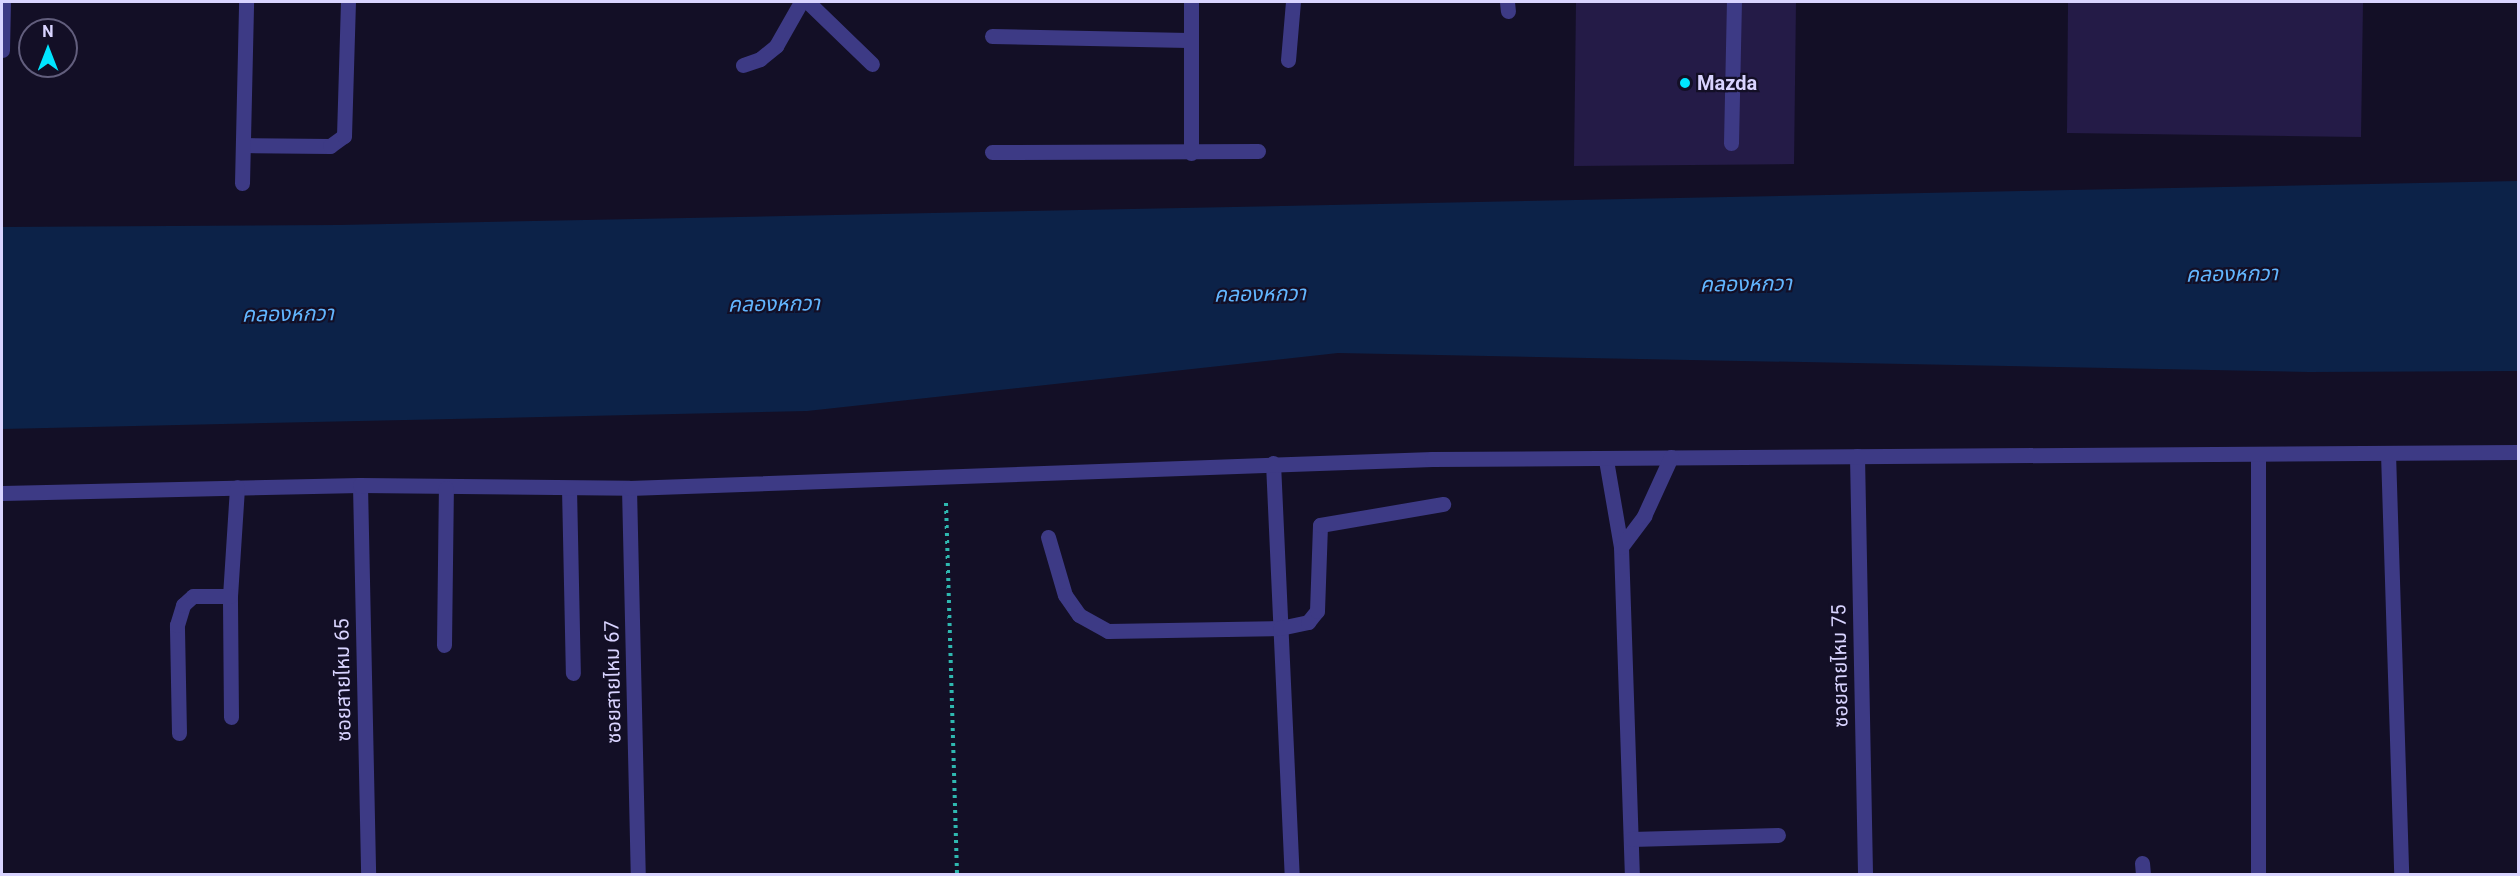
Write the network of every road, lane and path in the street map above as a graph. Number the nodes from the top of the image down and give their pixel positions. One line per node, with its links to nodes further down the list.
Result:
1 (3, 2): 11 (street)
2 (246, 2): 16 (street)
3 (348, 2): 16 (street)
4 (801, 2): 14 (street)
5 (808, 2): 13 (street)
6 (1191, 2): 10 (street)
7 (1293, 2): 12 (street)
8 (1734, 2): 15 (street)
9 (992, 36): 10 (street)
10 (1188, 40): 19 (street)
11 (2, 50)
12 (1288, 60)
13 (872, 64)
14 (743, 65)
15 (1731, 143)
16 (243, 145): 20 (street)
17 (1258, 151): 19 (street)
18 (992, 152): 19 (street)
19 (1191, 153)
20 (242, 183)
21 (2518, 452): 22 (street)
22 (2388, 453): 23 (street); 53 (street)
23 (2258, 454): 24 (street); 52 (street)
24 (1857, 456): 25 (street); 51 (street, ซอยสายไหม 75)
25 (1671, 457): 26 (street); 37 (street)
26 (1605, 460): 27 (street); 37 (street)
27 (1273, 463): 28 (street); 39 (street)
28 (945, 476): 33 (street); 48 (path)
29 (360, 485): 30 (street); 31 (street); 46 (street, ซอยสายไหม 65)
30 (237, 487): 34 (street); 38 (street)
31 (446, 488): 32 (street); 40 (street)
32 (569, 488): 33 (street); 41 (street)
33 (629, 488): 47 (street, ซอยสายไหม 67)
34 (2, 493)
35 (1443, 504): 39 (street)
36 (1048, 537): 39 (street)
37 (1621, 547): 45 (street)
38 (230, 596): 42 (street); 43 (street)
39 (1280, 628): 49 (street)
40 (444, 645)
41 (573, 673)
42 (231, 717)
43 (179, 733)
44 (1778, 835): 45 (street)
45 (1631, 839): 50 (street)
46 (368, 874)
47 (638, 874)
48 (957, 874)
49 (1292, 874)
50 (1632, 874)
51 (1865, 874)
52 (2258, 874)
53 (2401, 874)

